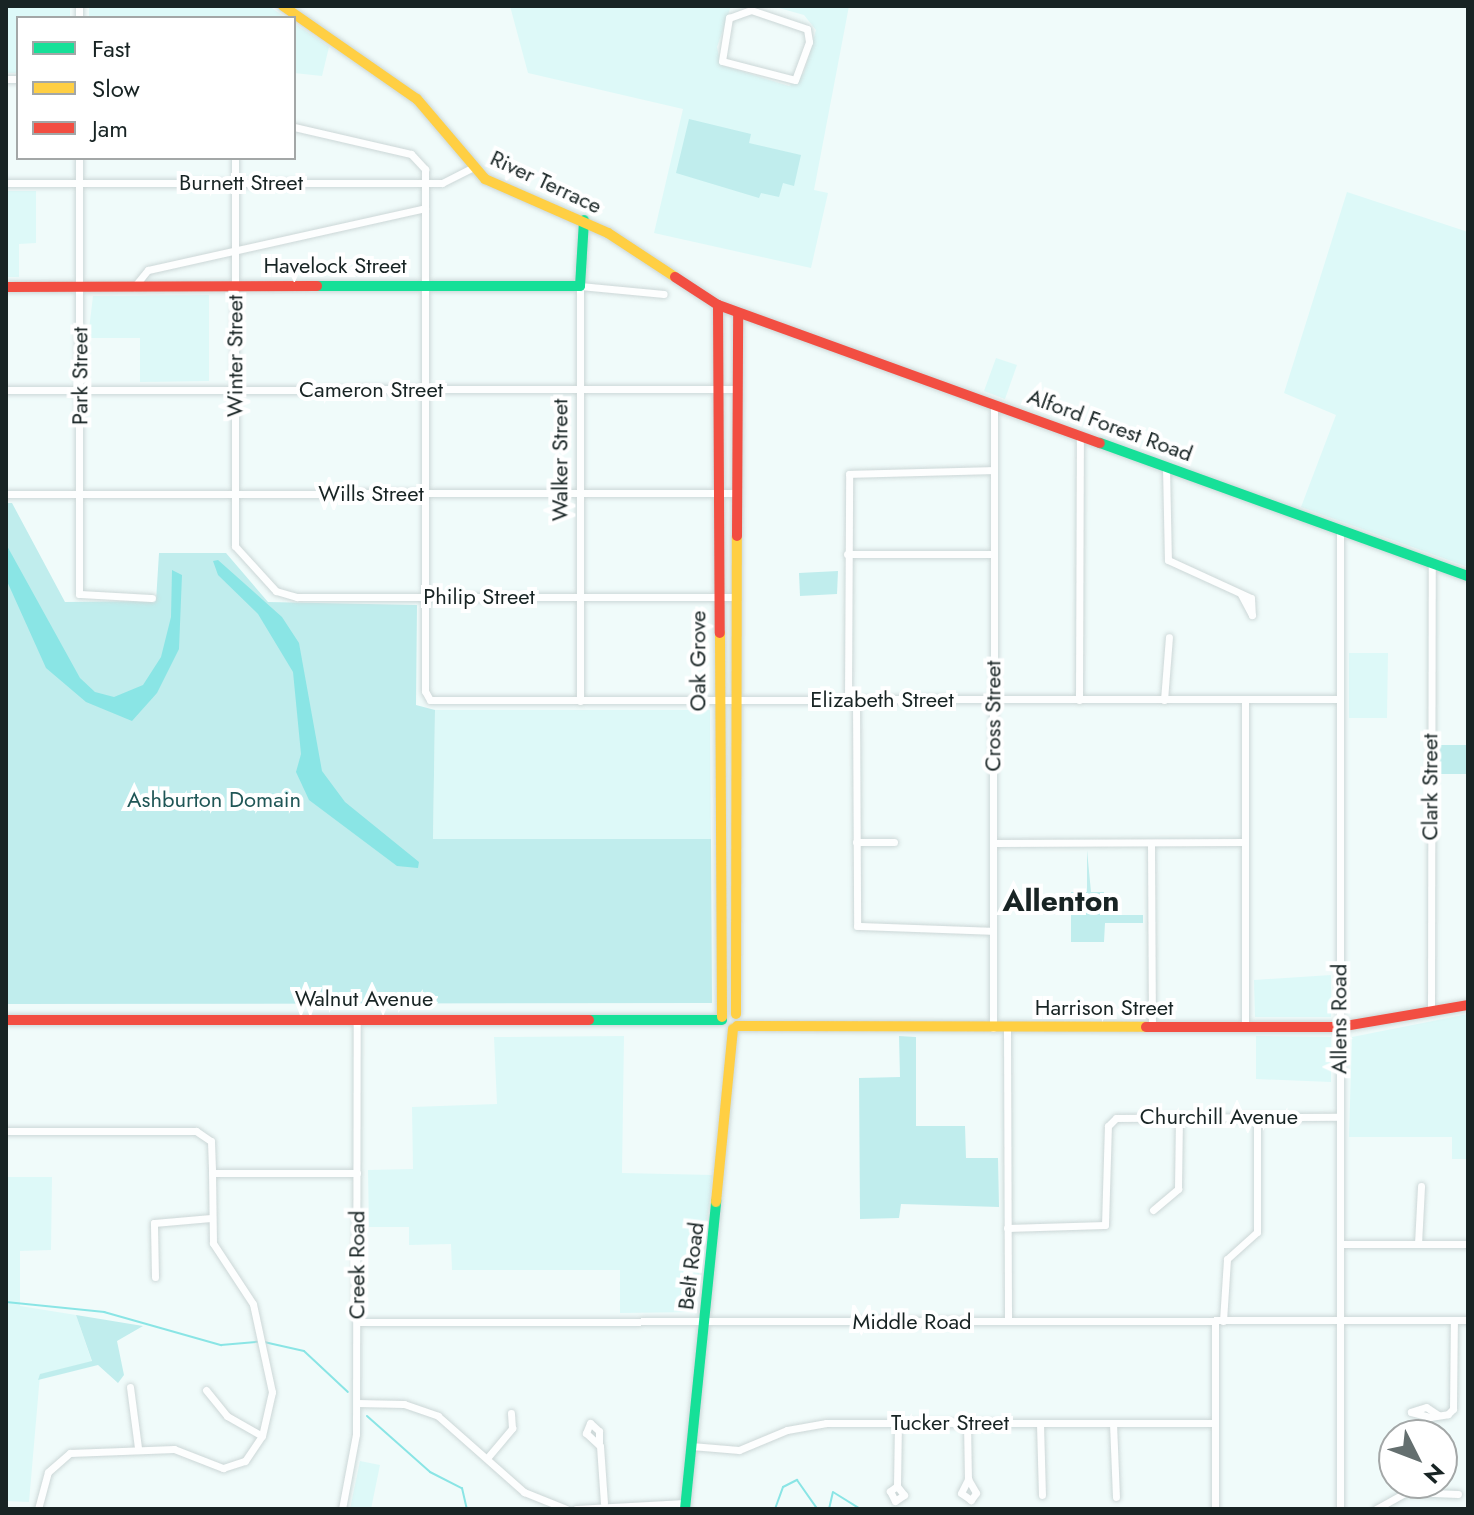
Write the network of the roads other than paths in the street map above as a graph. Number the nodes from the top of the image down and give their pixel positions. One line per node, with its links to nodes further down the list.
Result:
1 (283, 6): 3 (street, River Terrace)
2 (751, 8): 2 (street)
3 (296, 10): 7 (street, River Terrace)
4 (296, 127): 11 (street)
5 (79, 160): 9 (street, Park Street)
6 (235, 160): 10 (street, Winter Street)
7 (471, 168): 11 (street, Burnett Street); 13 (street, River Terrace)
8 (6, 183): 9 (street, Burnett Street)
9 (79, 183): 10 (street, Burnett Street); 18 (street, Park Street)
10 (235, 183): 11 (street, Burnett Street); 14 (street, Winter Street)
11 (425, 183): 12 (street)
12 (425, 208): 14 (street); 15 (street)
13 (584, 220): 16 (street, Walker Street); 22 (street, River Terrace)
14 (235, 252): 19 (street); 20 (street, Winter Street)
15 (425, 286): 16 (street, Havelock Street); 20 (street, Havelock Street); 30 (street)
16 (580, 286): 21 (street, Havelock Street); 24 (street, Walker Street)
17 (6, 287): 18 (street, Havelock Street)
18 (79, 287): 19 (street, Havelock Street); 28 (street, Park Street)
19 (134, 287): 20 (street, Havelock Street)
20 (235, 287): 29 (street, Winter Street)
21 (664, 294)
22 (718, 305): 23 (street, River Terrace); 25 (street, Oak Grove)
23 (738, 313): 26 (street, Oak Grove); 31 (street, Alford Forest Road)
24 (580, 389): 25 (street, Cameron Street); 30 (street, Cameron Street); 35 (street, Walker Street)
25 (718, 389): 26 (street, Cameron Street); 41 (street, Oak Grove)
26 (736, 389): 36 (street, Oak Grove)
27 (6, 390): 28 (street, Cameron Street)
28 (80, 390): 29 (street, Cameron Street); 38 (street, Park Street)
29 (235, 390): 30 (street, Cameron Street); 39 (street, Winter Street)
30 (425, 390): 40 (street)
31 (994, 405): 32 (street, Alford Forest Road); 34 (street, Cross Street)
32 (1080, 436): 33 (street, Alford Forest Road); 58 (street)
33 (1166, 467): 42 (street, Alford Forest Road); 48 (street)
34 (992, 470): 44 (street); 45 (street, Cross Street)
35 (580, 493): 40 (street, Wills Street); 41 (street, Wills Street); 50 (street, Walker Street)
36 (736, 493): 41 (street, Wills Street); 52 (street, Oak Grove)
37 (6, 494): 38 (street, Wills Street)
38 (80, 494): 39 (street, Wills Street); 53 (street, Park Street)
39 (235, 494): 40 (street, Wills Street); 43 (street, Winter Street)
40 (425, 494): 49 (street)
41 (718, 494): 51 (street, Oak Grove)
42 (1340, 530): 46 (street, Alford Forest Road); 55 (street, Allens Road)
43 (239, 554): 49 (street, Philip Street)
44 (847, 554): 45 (street); 56 (street)
45 (993, 554): 57 (street, Cross Street)
46 (1432, 564): 47 (street, Alford Forest Road); 72 (street, Clark Street)
47 (1468, 576)
48 (1241, 594)
49 (425, 597): 50 (street, Philip Street); 61 (street, Elizabeth Street)
50 (580, 597): 51 (street, Philip Street); 61 (street, Walker Street)
51 (718, 597): 52 (street, Philip Street); 62 (street, Oak Grove)
52 (737, 597): 63 (street, Oak Grove)
53 (152, 598)
54 (1169, 637): 59 (street)
55 (1339, 699): 60 (street, Elizabeth Street); 79 (street, Allens Road)
56 (852, 700): 57 (street, Elizabeth Street); 63 (street, Elizabeth Street); 64 (street)
57 (992, 700): 58 (street, Elizabeth Street); 67 (street, Cross Street)
58 (1079, 700): 59 (street, Elizabeth Street)
59 (1164, 700): 60 (street, Elizabeth Street)
60 (1245, 700): 66 (street)
61 (580, 701): 62 (street, Elizabeth Street)
62 (718, 701): 63 (street, Elizabeth Street); 70 (street, Oak Grove)
63 (737, 701): 73 (street, Oak Grove)
64 (856, 842): 65 (street); 69 (street)
65 (894, 842)
66 (1245, 842): 68 (street); 83 (street)
67 (993, 843): 68 (street); 69 (street, Cross Street)
68 (1151, 843): 82 (street)
69 (993, 931): 80 (street, Cross Street)
70 (719, 1003): 74 (street, Oak Grove); 76 (street)
71 (1468, 1005): 72 (street, Harrison Street)
72 (1431, 1012): 79 (street, Harrison Street)
73 (736, 1014): 74 (street, Walnut Avenue); 78 (street, Oak Grove)
74 (722, 1018): 76 (street, Walnut Avenue); 78 (street)
75 (357, 1019): 76 (street, Walnut Avenue); 77 (street, Walnut Avenue); 89 (street, Creek Road)
76 (701, 1019)
77 (6, 1020)
78 (735, 1027): 80 (street, Harrison Street); 100 (street, Belt Road)
79 (1339, 1027): 83 (street, Harrison Street); 85 (street, Allens Road)
80 (993, 1028): 81 (street, Harrison Street)
81 (1007, 1028): 82 (street, Harrison Street); 93 (street)
82 (1152, 1028): 83 (street, Harrison Street)
83 (1245, 1028)
84 (1257, 1117): 85 (street, Churchill Avenue); 86 (street, Churchill Avenue); 102 (street)
85 (1340, 1117): 94 (street, Allens Road)
86 (1179, 1118): 91 (street); 93 (street, Churchill Avenue)
87 (6, 1131): 88 (street)
88 (212, 1173): 89 (street); 92 (street)
89 (357, 1173): 104 (street, Creek Road)
90 (1421, 1186): 95 (street)
91 (1153, 1210)
92 (211, 1218): 97 (street); 115 (street)
93 (1007, 1228): 101 (street)
94 (1340, 1244): 95 (street); 103 (street, Allens Road)
95 (1418, 1244): 96 (street)
96 (1468, 1244)
97 (155, 1277)
98 (1454, 1320): 99 (street, Middle Road); 103 (street, Middle Road); 109 (street)
99 (1468, 1320)
100 (705, 1321): 101 (street, Middle Road); 104 (street, Middle Road); 117 (street, Belt Road)
101 (1008, 1321): 102 (street, Middle Road)
102 (1219, 1321): 103 (street, Middle Road); 113 (street)
103 (1340, 1321): 132 (street, Allens Road)
104 (357, 1322): 107 (street, Creek Road)
105 (130, 1387): 118 (street)
106 (206, 1390): 115 (street)
107 (357, 1403): 119 (street); 128 (street, Creek Road)
108 (511, 1413): 119 (street)
109 (1438, 1415)
110 (898, 1423): 111 (street, Tucker Street); 117 (street, Tucker Street); 121 (street)
111 (967, 1423): 114 (street, Tucker Street); 120 (street)
112 (1113, 1423): 113 (street, Tucker Street); 114 (street, Tucker Street); 123 (street)
113 (1215, 1423): 131 (street)
114 (1040, 1424): 122 (street)
115 (262, 1436): 118 (street)
116 (599, 1442): 125 (street)
117 (691, 1446): 126 (street, Belt Road)
118 (138, 1448): 127 (street)
119 (488, 1457): 129 (street)
120 (968, 1479)
121 (897, 1486)
122 (1042, 1495)
123 (1116, 1497)
124 (1397, 1499): 133 (street)
125 (604, 1503): 126 (street); 130 (street)
126 (685, 1506)
127 (38, 1509)
128 (342, 1509)
129 (566, 1509)
130 (576, 1509)
131 (1215, 1509)
132 (1340, 1509)
133 (1376, 1509)

